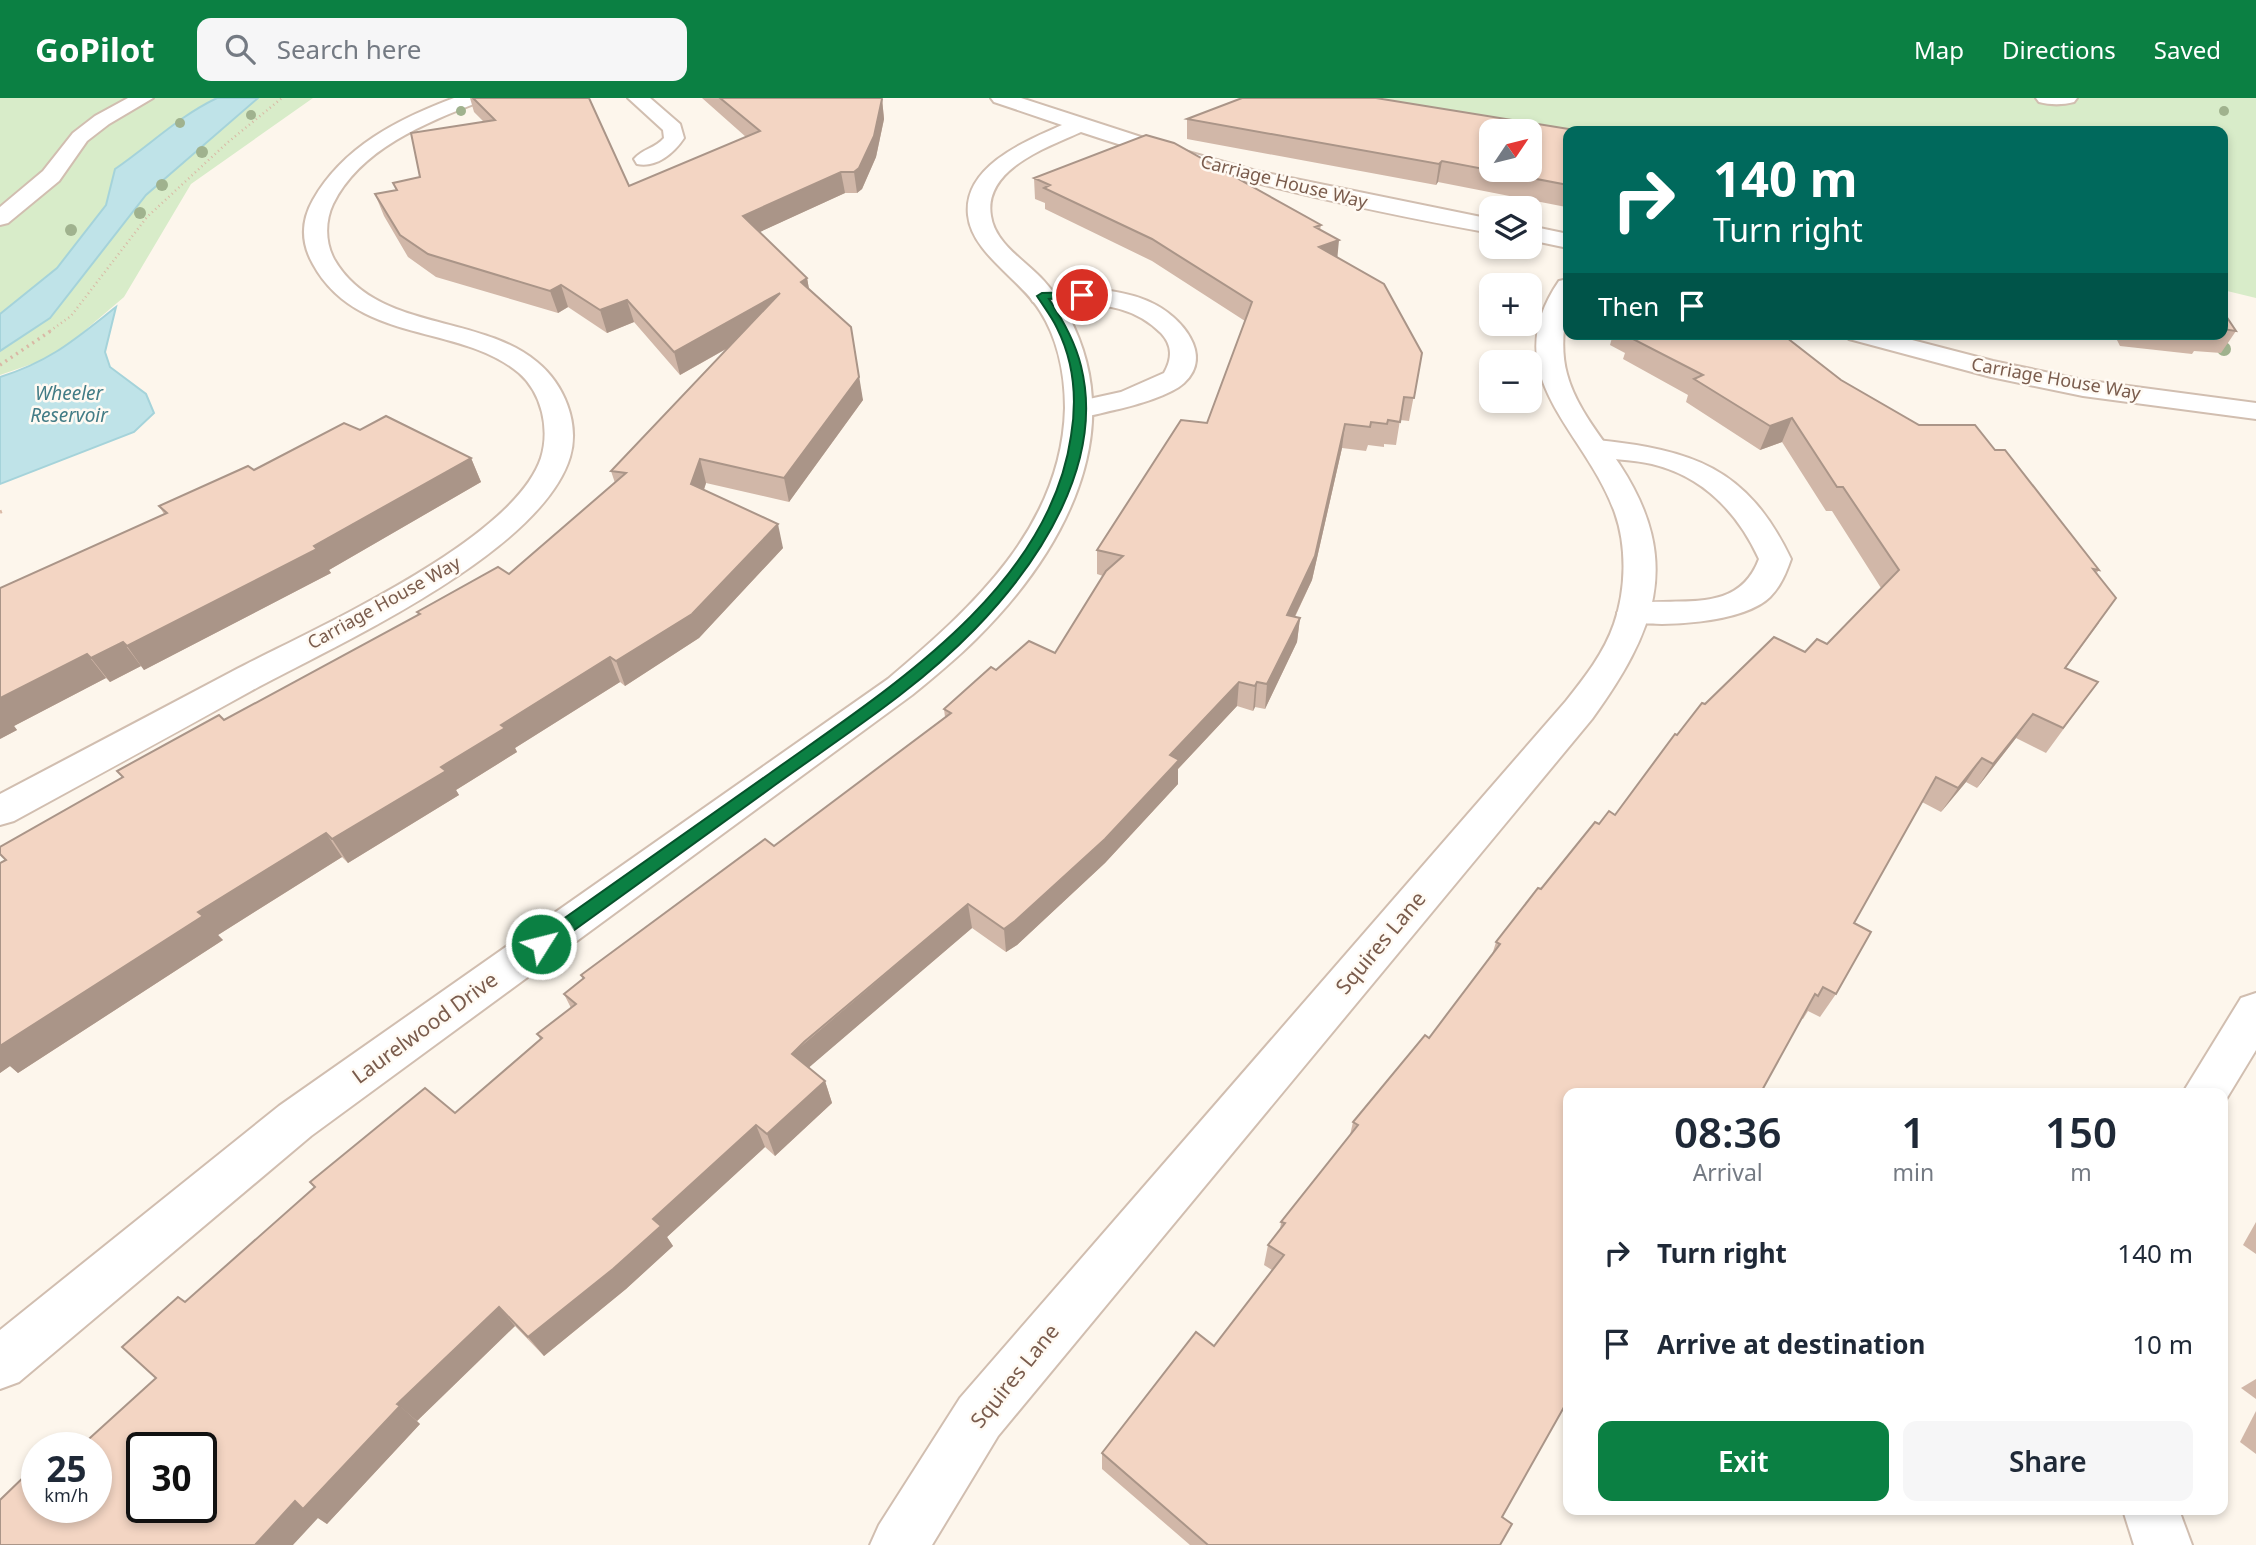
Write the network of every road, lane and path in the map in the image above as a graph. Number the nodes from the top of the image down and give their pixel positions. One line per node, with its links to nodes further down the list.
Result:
1 (143, 98): 10 (street)
2 (282, 98): 17 (path)
3 (472, 98): 24 (street, Carriage House Way)
4 (638, 98): 9 (street)
5 (1001, 98): 8 (street, Carriage House Way)
6 (2046, 98): 7 (street)
7 (2067, 98)
8 (1080, 125): 11 (street, Carriage House Way); 15 (street, Laurelwood Drive)
9 (645, 159)
10 (0, 218)
11 (1479, 224)
12 (1542, 236): 13 (street)
13 (1563, 240)
14 (1563, 293): 20 (street, Squires Lane)
15 (1042, 296): 18 (street, Laurelwood Drive); 18 (street)
16 (1880, 340): 19 (street, Carriage House Way)
17 (0, 365)
18 (1081, 409): 27 (street, Laurelwood Drive)
19 (2256, 411)
20 (1597, 449): 23 (street, Squires Lane); 23 (street)
21 (6, 510): 22 (path)
22 (0, 512)
23 (1634, 613): 29 (street, Squires Lane)
24 (0, 811)
25 (2256, 1011): 26 (street)
26 (2209, 1088)
27 (0, 1363)
28 (2153, 1515): 30 (street)
29 (899, 1545)
30 (2162, 1545)

